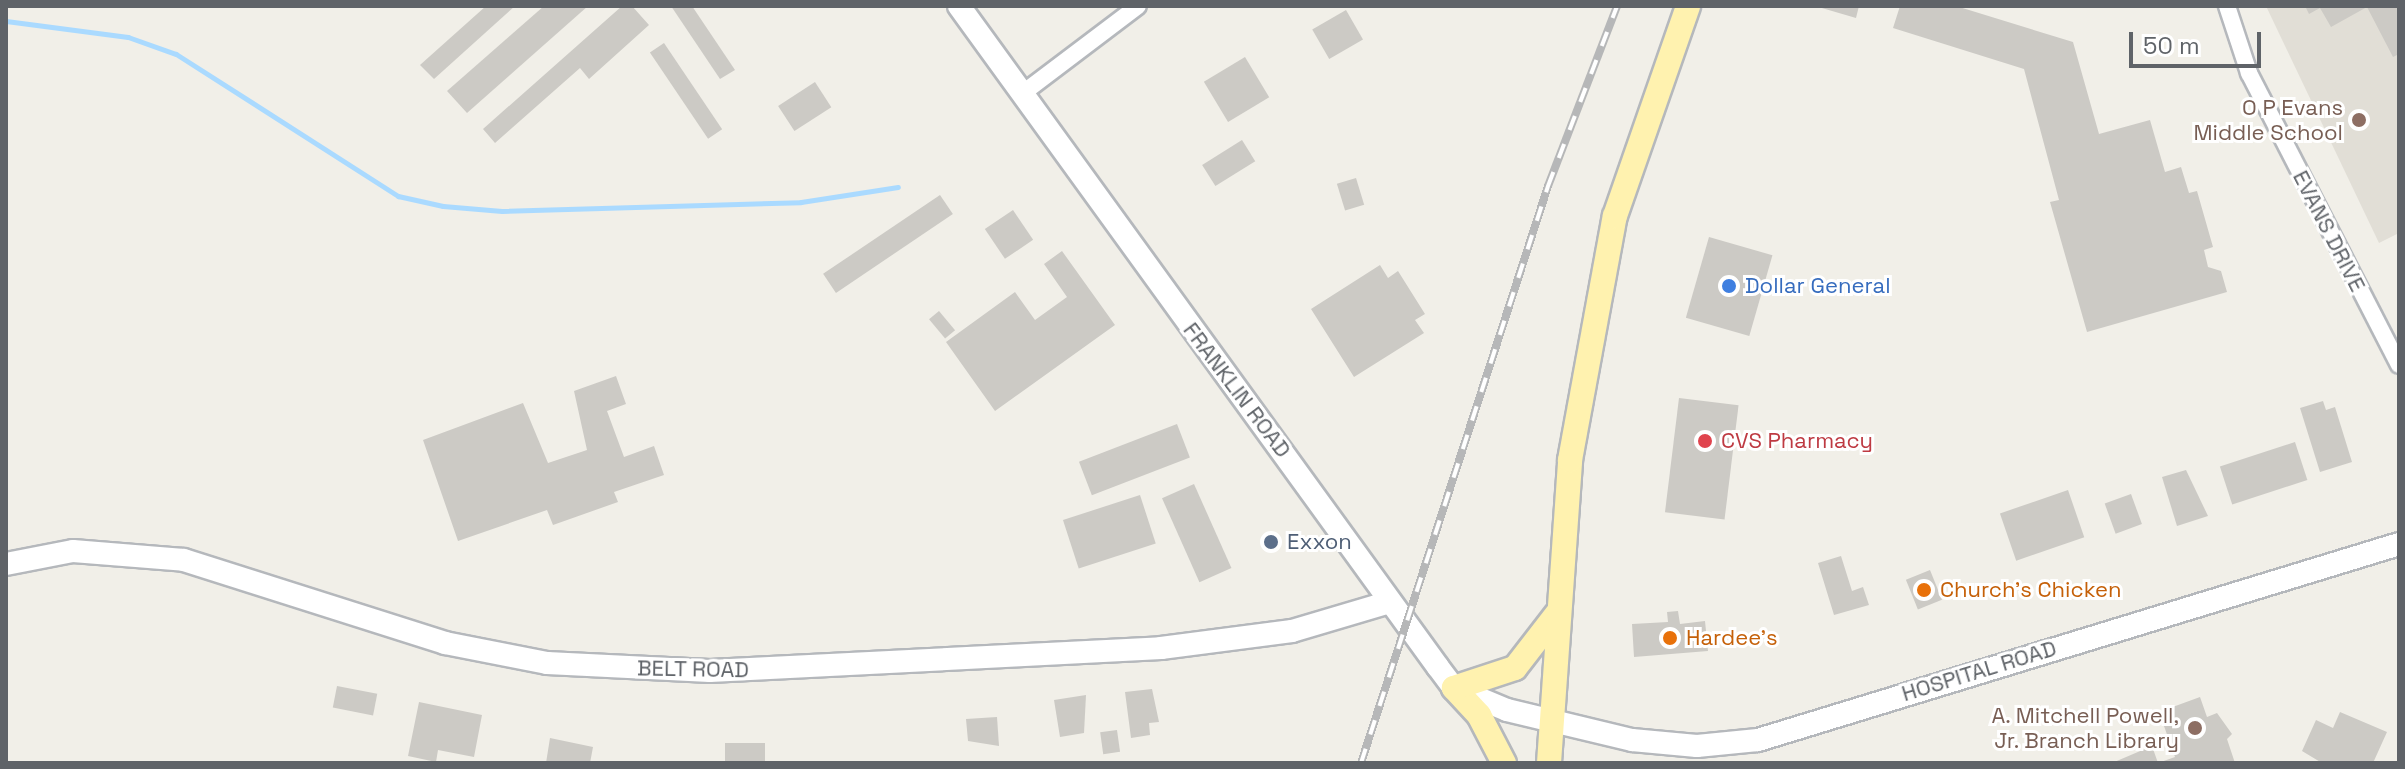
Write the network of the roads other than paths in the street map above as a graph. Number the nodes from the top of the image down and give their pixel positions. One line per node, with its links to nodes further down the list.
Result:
1 (959, 6): 5 (street, FRANKLIN ROAD)
2 (1138, 6): 5 (street)
3 (1688, 6): 10 (main road)
4 (2227, 6): 6 (street, EVANS DRIVE)
5 (1023, 93): 9 (street, FRANKLIN ROAD)
6 (2399, 365)
7 (2399, 544): 12 (street, HOSPITAL ROAD)
8 (6, 564): 9 (street, BELT ROAD)
9 (1390, 602): 11 (street, FRANKLIN ROAD)
10 (1556, 615): 11 (main road); 12 (main road)
11 (1454, 688): 12 (street); 13 (main road)
12 (1553, 723): 14 (main road)
13 (1504, 763)
14 (1549, 763)

